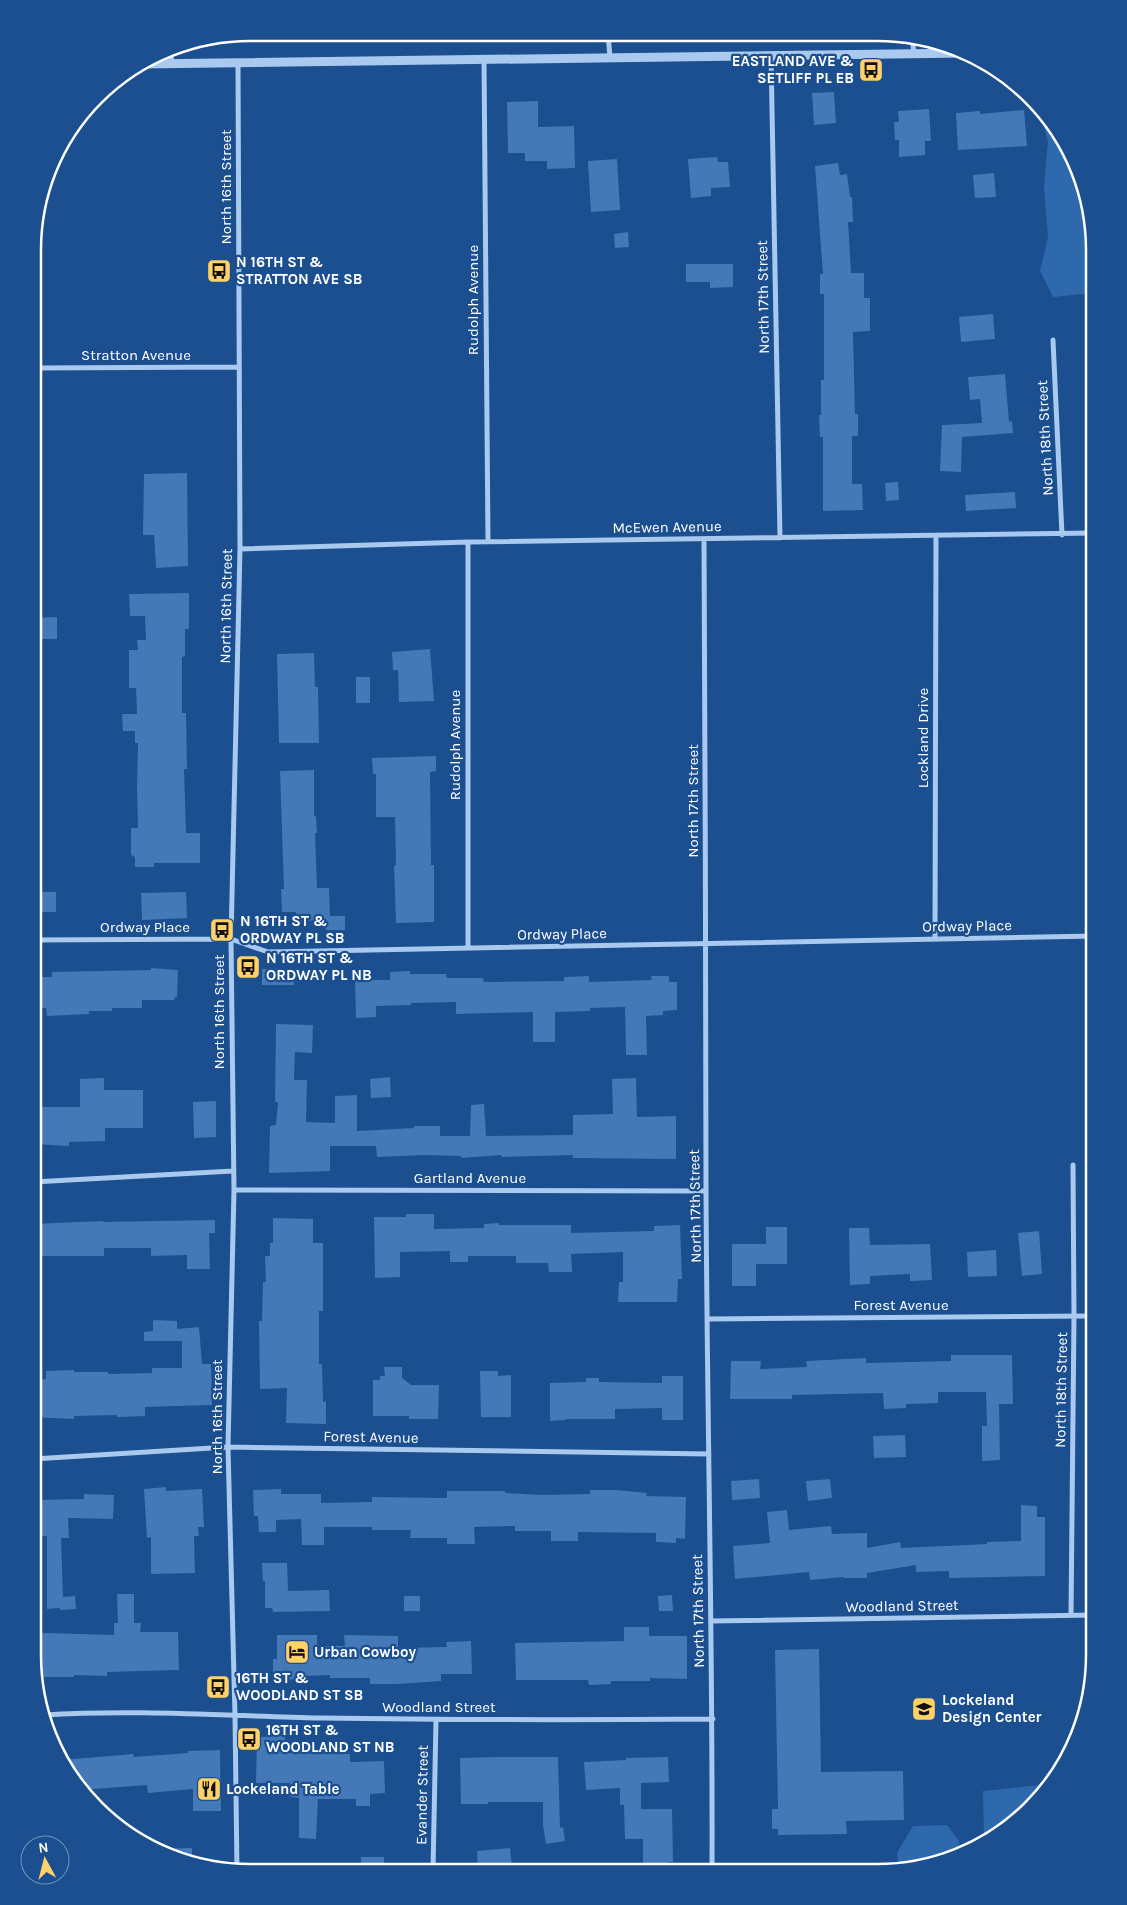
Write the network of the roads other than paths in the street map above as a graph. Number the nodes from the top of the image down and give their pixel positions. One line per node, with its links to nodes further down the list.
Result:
1 (609, 41): 7 (street)
2 (913, 44): 4 (street)
3 (948, 53): 4 (street)
4 (914, 54): 5 (street)
5 (771, 56): 7 (street); 18 (street, North 17th Street)
6 (171, 57): 11 (street)
7 (610, 58): 8 (street)
8 (484, 59): 9 (street); 21 (street, Rudolph Avenue)
9 (238, 62): 11 (street); 13 (street, North 16th Street)
10 (156, 64): 11 (street)
11 (172, 64)
12 (1053, 340): 16 (street, North 18th Street)
13 (238, 367): 14 (street, Stratton Avenue); 22 (street, North 16th Street)
14 (41, 368)
15 (1086, 534): 16 (street, McEwen Avenue)
16 (1062, 535): 17 (street, McEwen Avenue)
17 (936, 536): 18 (street, McEwen Avenue); 25 (street, Lockland Drive)
18 (780, 538): 19 (street, McEwen Avenue)
19 (704, 539): 21 (street, McEwen Avenue); 27 (street, North 17th Street)
20 (468, 542): 21 (street, McEwen Avenue); 22 (street, McEwen Avenue); 28 (street, Rudolph Avenue)
21 (488, 542)
22 (240, 549): 24 (street, North 16th Street)
23 (1086, 936): 25 (street, Ordway Place)
24 (231, 938): 26 (street, Ordway Place); 28 (street, Ordway Place); 30 (street, North 16th Street)
25 (935, 939): 27 (street, Ordway Place)
26 (41, 940)
27 (706, 943): 28 (street, Ordway Place); 33 (street, North 17th Street)
28 (468, 948)
29 (1073, 1165): 34 (street, North 18th Street)
30 (233, 1171): 31 (street); 32 (street, North 16th Street)
31 (41, 1182)
32 (234, 1190): 33 (street, Gartland Avenue); 37 (street, North 16th Street)
33 (706, 1190): 36 (street, North 17th Street)
34 (1074, 1316): 35 (street, Forest Avenue); 36 (street, Forest Avenue); 40 (street, North 18th Street)
35 (1086, 1316)
36 (708, 1319): 38 (street, North 17th Street)
37 (228, 1447): 38 (street, Forest Avenue); 39 (street, Forest Avenue); 44 (street, North 16th Street)
38 (709, 1454): 42 (street, North 17th Street)
39 (41, 1458)
40 (1071, 1615): 41 (street, Woodland Street); 42 (street, Woodland Street)
41 (1086, 1615)
42 (711, 1621): 45 (street, North 17th Street)
43 (50, 1715): 44 (street, Woodland Street)
44 (235, 1716): 46 (street, Woodland Street); 47 (street, North 16th Street)
45 (713, 1719): 46 (street, Woodland Street); 49 (street, North 17th Street)
46 (436, 1720): 48 (street, Evander Street)
47 (237, 1863)
48 (433, 1864)
49 (712, 1864)

